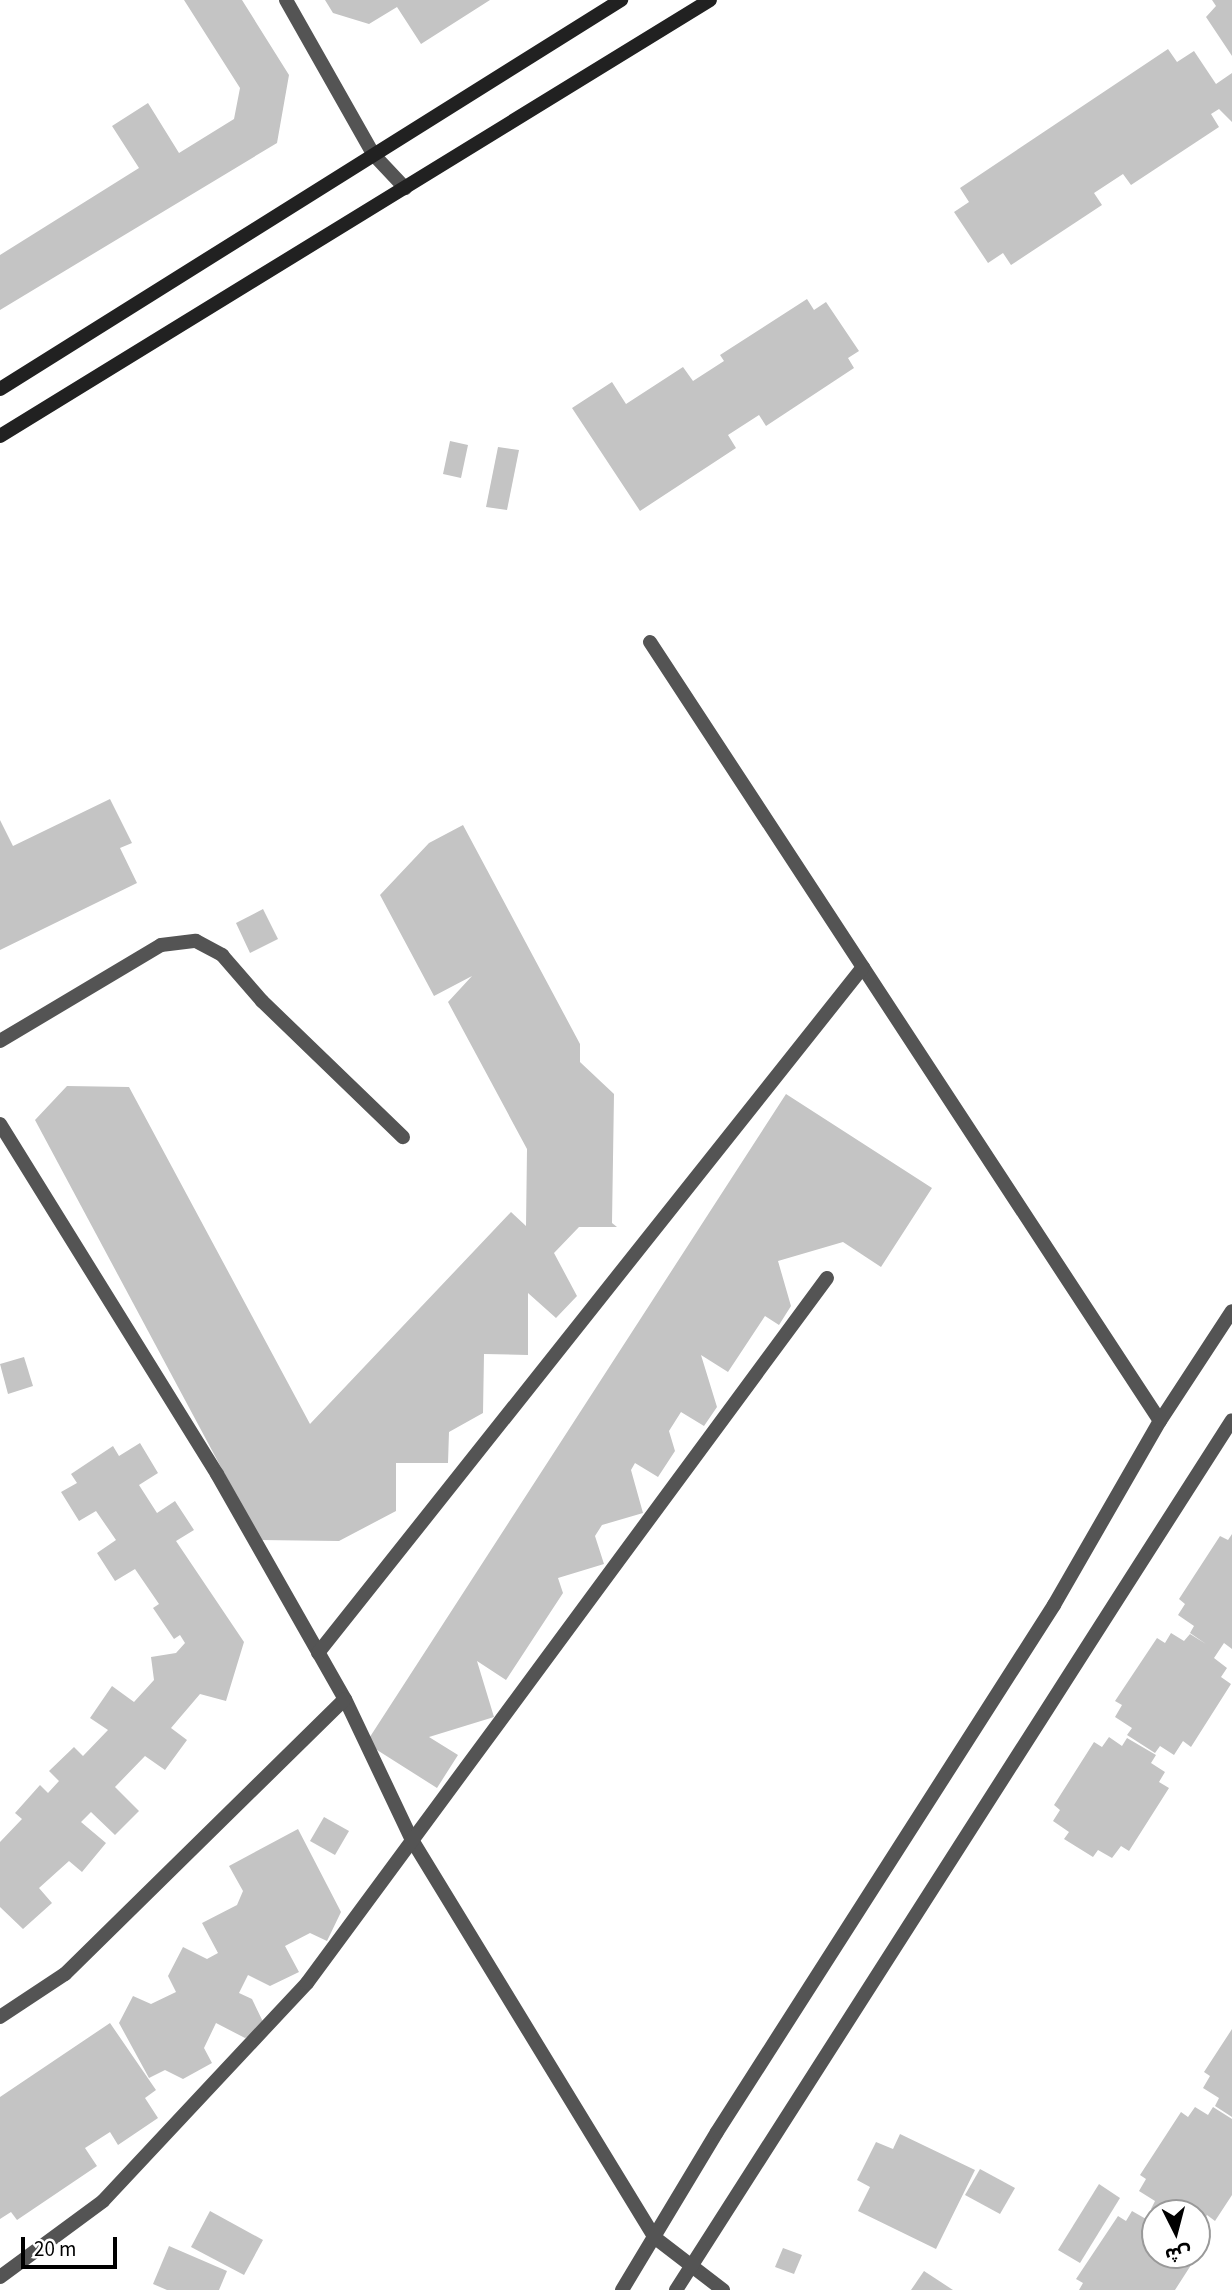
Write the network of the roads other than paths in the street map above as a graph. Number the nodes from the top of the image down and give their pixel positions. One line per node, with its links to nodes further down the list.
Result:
1 (286, 0): 4 (street)
2 (621, 0): 4 (main road)
3 (710, 0): 5 (main road)
4 (373, 155): 5 (street); 6 (main road)
5 (405, 187): 7 (main road)
6 (0, 389)
7 (0, 436)
8 (650, 642): 9 (street)
9 (863, 967): 16 (street); 17 (street)
10 (0, 1041): 12 (street)
11 (0, 1125): 17 (street)
12 (403, 1137)
13 (827, 1278): 19 (street)
14 (1232, 1311): 16 (street)
15 (1232, 1420): 22 (street)
16 (1160, 1421): 21 (street)
17 (318, 1653): 18 (street)
18 (345, 1699): 19 (street); 20 (street)
19 (412, 1840): 21 (street); 23 (street)
20 (0, 2017)
21 (654, 2237): 22 (street); 24 (street)
22 (690, 2267): 25 (street); 26 (street)
23 (0, 2277)
24 (621, 2290)
25 (676, 2290)
26 (723, 2290)

